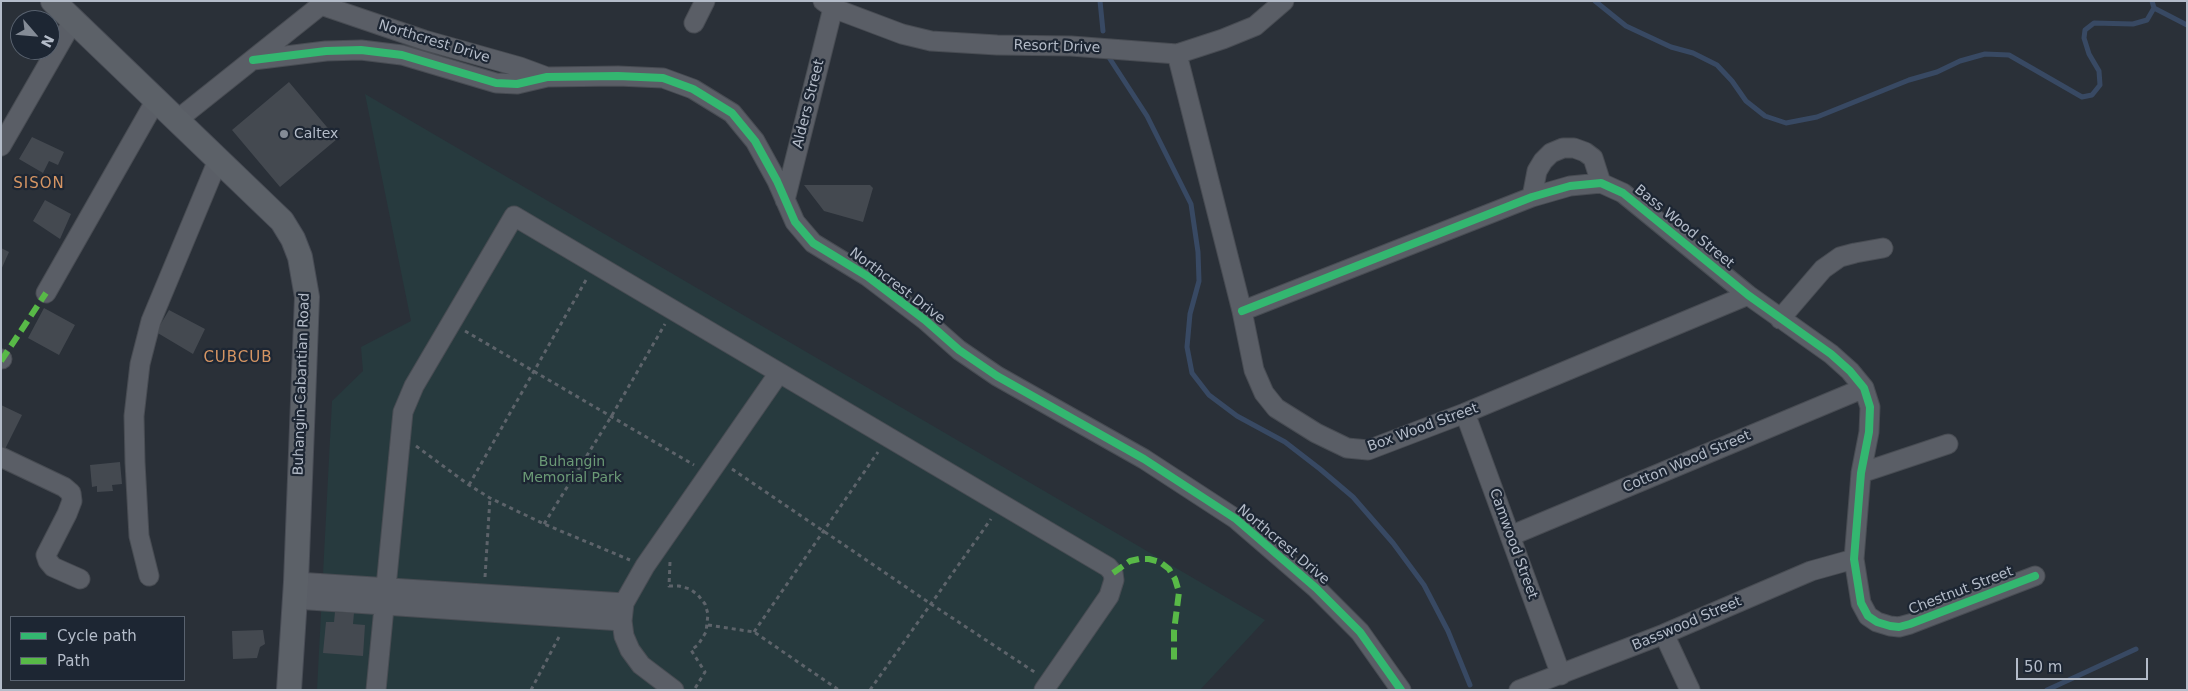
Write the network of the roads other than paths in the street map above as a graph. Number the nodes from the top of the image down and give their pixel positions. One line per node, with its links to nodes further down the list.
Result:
1 (53, 1): 6 (main road, Buhangin-Cabantian Road)
2 (704, 1): 7 (street)
3 (1284, 1): 9 (street, Resort Drive)
4 (324, 3): 8 (street, Northcrest Drive); 10 (street)
5 (828, 5): 9 (street, Resort Drive); 19 (street, Alders Street)
6 (73, 21): 13 (main road, Buhangin-Cabantian Road); 15 (street)
7 (694, 22)
8 (424, 40): 11 (street); 12 (street, Northcrest Drive)
9 (1176, 54): 23 (street, Box Wood Street)
10 (253, 60): 11 (street, Northcrest Drive); 14 (street)
11 (418, 60): 12 (street, Northcrest Drive)
12 (547, 77): 19 (street, Northcrest Drive)
13 (156, 100): 14 (main road, Buhangin-Cabantian Road); 21 (street)
14 (177, 120): 16 (main road, Buhangin-Cabantian Road)
15 (1, 146)
16 (218, 160): 33 (street); 36 (main road, Buhangin-Cabantian Road)
17 (1602, 183): 18 (street); 18 (street); 22 (street, Bass Wood Street)
18 (1532, 197): 23 (street)
19 (785, 200): 46 (street, Northcrest Drive)
20 (1883, 248): 24 (street)
21 (46, 293)
22 (1748, 295): 24 (street, Bass Wood Street); 27 (street, Box Wood Street)
23 (1242, 311): 27 (street, Box Wood Street)
24 (1780, 319): 26 (street, Bass Wood Street)
25 (779, 373): 37 (street); 39 (street); 42 (street)
26 (1864, 388): 30 (street, Bass Wood Street); 31 (street, Cotton Wood Street)
27 (1465, 413): 31 (street, Camwood Street)
28 (1948, 444): 30 (street)
29 (1, 457): 35 (street)
30 (1861, 473): 32 (street, Bass Wood Street)
31 (1510, 536): 41 (street, Camwood Street)
32 (1854, 559): 34 (street, Chestnut Street); 40 (street, Basswood Street)
33 (149, 576)
34 (2035, 576)
35 (80, 579)
36 (295, 590): 37 (street); 43 (main road, Buhangin-Cabantian Road)
37 (385, 596): 38 (street); 44 (street)
38 (540, 606): 39 (street); 39 (street)
39 (623, 612): 45 (street)
40 (1664, 634): 41 (street, Basswood Street); 48 (street)
41 (1561, 675): 47 (street, Basswood Street)
42 (1047, 686)
43 (289, 690)
44 (376, 690)
45 (674, 690)
46 (1401, 690)
47 (1520, 690)
48 (1690, 690)

